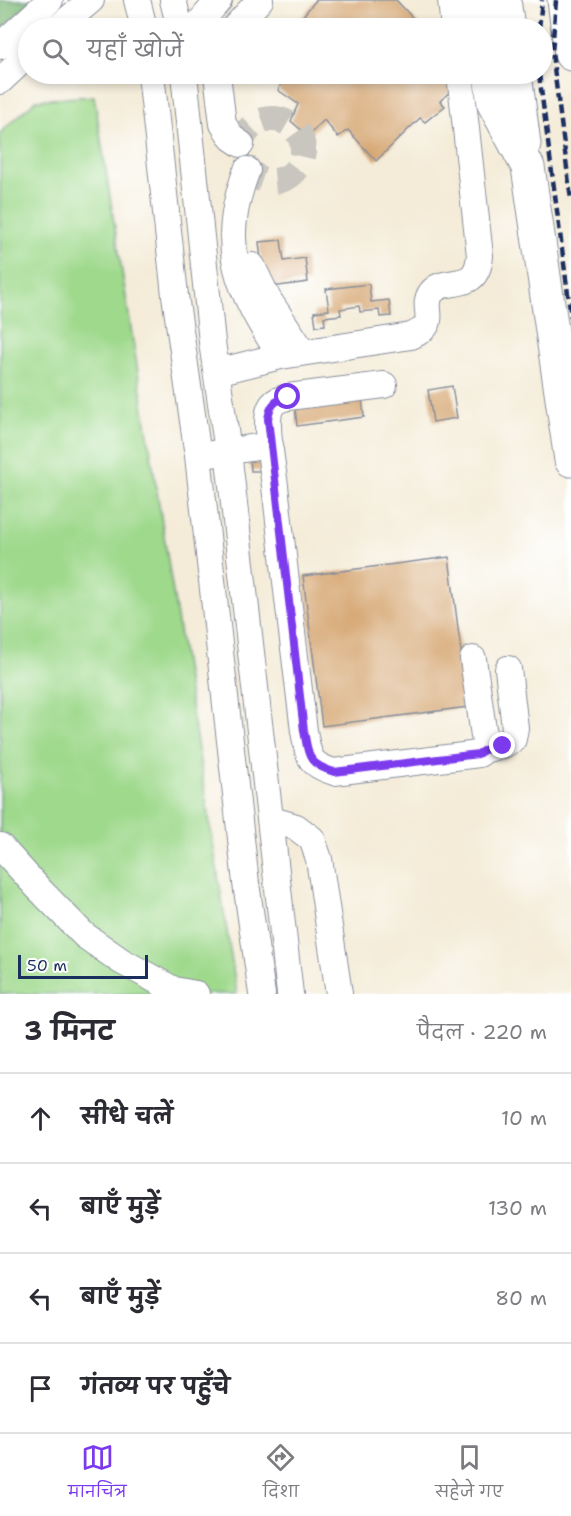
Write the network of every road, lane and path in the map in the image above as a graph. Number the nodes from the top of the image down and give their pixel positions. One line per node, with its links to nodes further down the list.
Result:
1 (50, 0): 11 (street)
2 (91, 0): 12 (street)
3 (137, 0): 13 (street)
4 (173, 0): 14 (street)
5 (219, 0): 15 (street)
6 (260, 0): 16 (street)
7 (451, 0): 17 (street)
8 (478, 0): 18 (main road)
9 (504, 0): 19 (main road)
10 (564, 0): 22 (main road)
11 (30, 18)
12 (70, 18)
13 (142, 18)
14 (178, 18)
15 (204, 18)
16 (243, 18)
17 (453, 18)
18 (481, 18)
19 (507, 18)
20 (18, 29): 21 (street)
21 (0, 46)
22 (571, 54)
23 (18, 64): 24 (street)
24 (0, 81)
25 (152, 84): 39 (street)
26 (185, 84): 35 (street)
27 (218, 84): 31 (street)
28 (461, 84): 34 (street)
29 (491, 84): 32 (main road)
30 (516, 84): 32 (main road)
31 (241, 144)
32 (528, 167): 40 (main road)
33 (254, 175): 34 (street)
34 (292, 354): 35 (street)
35 (217, 372): 38 (street)
36 (384, 385): 37 (street)
37 (270, 445): 38 (street); 43 (street)
38 (228, 451): 39 (street); 44 (street)
39 (198, 456): 47 (street)
40 (571, 460)
41 (473, 659): 43 (street)
42 (508, 669): 43 (street)
43 (484, 750)
44 (272, 820): 48 (street); 49 (street)
45 (0, 846): 46 (street)
46 (196, 994)
47 (262, 994)
48 (290, 994)
49 (339, 994)

